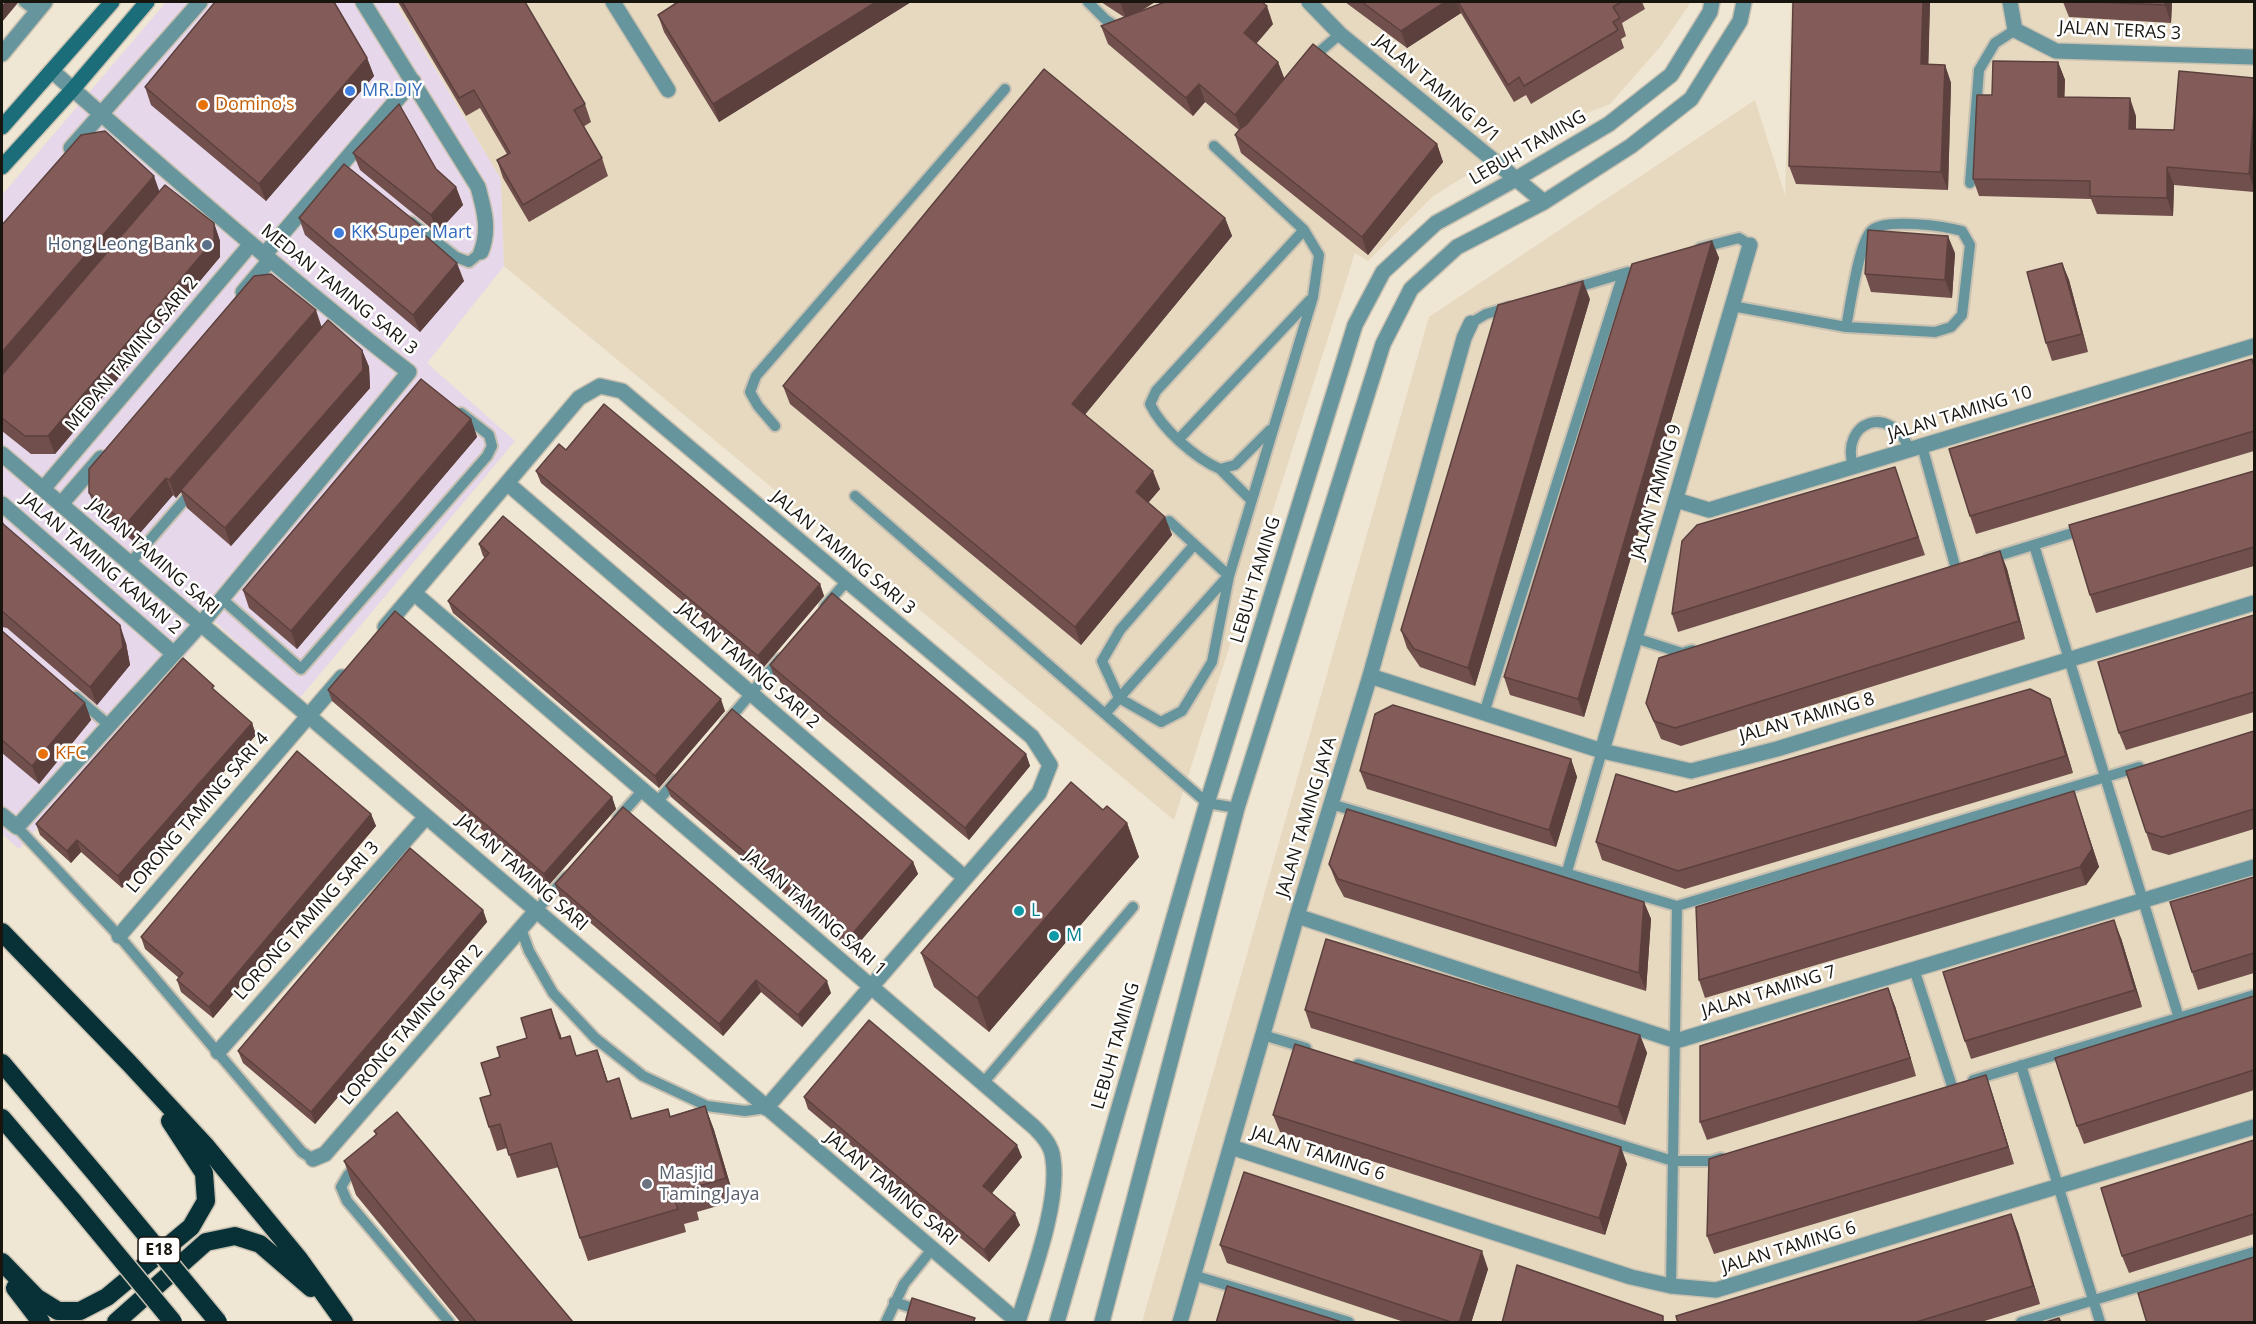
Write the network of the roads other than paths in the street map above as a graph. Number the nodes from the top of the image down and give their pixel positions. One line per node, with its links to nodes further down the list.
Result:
1 (24, 2): 12 (lane)
2 (112, 2): 19 (street)
3 (147, 2): 21 (street)
4 (200, 2): 24 (street)
5 (363, 2): 20 (street)
6 (613, 2): 23 (street)
7 (1088, 2): 13 (lane)
8 (1309, 2): 15 (street, JALAN TAMING P/1)
9 (1712, 2): 29 (street, LEBUH TAMING)
10 (1744, 2): 31 (street)
11 (2010, 2): 14 (street)
12 (41, 7): 16 (street)
13 (1135, 25)
14 (2015, 30): 17 (street, JALAN TERAS 3); 30 (lane)
15 (1340, 34): 18 (lane); 29 (street, JALAN TAMING P/1)
16 (2, 54)
17 (2254, 57)
18 (1302, 70)
19 (52, 71): 21 (street, MEDAN TAMING SARI 3); 25 (street)
20 (413, 81): 36 (street); 38 (street)
21 (72, 89): 24 (street, MEDAN TAMING SARI 3); 28 (street)
22 (1005, 89): 50 (lane)
23 (668, 90)
24 (102, 114): 27 (street); 34 (street, MEDAN TAMING SARI 3)
25 (2, 127)
26 (1214, 146): 33 (lane)
27 (63, 157)
28 (2, 167)
29 (1516, 180): 31 (street, JALAN TAMING P/1); 102 (street, LEBUH TAMING)
30 (1970, 183)
31 (1544, 202): 104 (street)
32 (403, 215): 36 (lane)
33 (1304, 230): 42 (lane); 52 (lane)
34 (251, 244): 38 (street, MEDAN TAMING SARI 3); 60 (street, MEDAN TAMING SARI 2)
35 (1750, 245): 37 (lane); 45 (street, JALAN TAMING 9)
36 (481, 252)
37 (1686, 253)
38 (267, 257): 44 (street); 76 (street, MEDAN TAMING SARI 3)
39 (1644, 267): 40 (lane)
40 (1623, 274): 41 (lane); 91 (lane)
41 (1566, 290)
42 (1313, 297): 51 (lane); 52 (lane)
43 (1520, 304): 46 (lane)
44 (231, 305)
45 (1732, 306): 47 (lane); 63 (street, JALAN TAMING 9)
46 (1471, 324): 87 (street, JALAN TAMING JAYA)
47 (1846, 327): 47 (lane)
48 (2254, 346): 53 (street, JALAN TAMING 10)
49 (453, 407): 76 (lane)
50 (775, 426)
51 (1272, 427): 57 (lane); 62 (lane)
52 (1179, 439): 57 (lane)
53 (1916, 448): 56 (street, JALAN TAMING 10); 56 (lane); 71 (lane)
54 (108, 450): 65 (street)
55 (2, 454): 60 (street, JALAN TAMING SARI)
56 (1853, 466): 63 (street, JALAN TAMING 10)
57 (1220, 469): 62 (lane)
58 (200, 482): 70 (lane)
59 (507, 483): 74 (street, JALAN TAMING SARI 3); 75 (street); 89 (street, JALAN TAMING SARI 2)
60 (43, 489): 65 (street, JALAN TAMING SARI)
61 (855, 496): 92 (lane)
62 (1251, 500): 73 (lane)
63 (1676, 500): 81 (street, JALAN TAMING 9)
64 (2, 504): 84 (street, JALAN TAMING KANAN 2)
65 (62, 504): 70 (street, JALAN TAMING SARI)
66 (1169, 521): 68 (lane)
67 (2100, 525): 69 (lane)
68 (1194, 544): 73 (lane); 90 (lane)
69 (2034, 545): 71 (lane); 85 (lane)
70 (130, 563): 79 (street, JALAN TAMING SARI)
71 (1968, 565): 72 (lane)
72 (1945, 572)
73 (1228, 576): 90 (lane); 90 (lane)
74 (846, 582): 78 (lane); 112 (street, JALAN TAMING SARI 3)
75 (414, 593): 80 (street); 100 (street, JALAN TAMING SARI 1)
76 (222, 599): 79 (street, MEDAN TAMING SARI 3)
77 (2254, 603): 85 (street, JALAN TAMING 8)
78 (817, 616)
79 (201, 624): 84 (street, MEDAN TAMING SARI 3); 93 (street, JALAN TAMING SARI)
80 (376, 637)
81 (1635, 638): 82 (lane); 96 (street, JALAN TAMING 9)
82 (1705, 646)
83 (788, 651): 89 (lane)
84 (174, 654): 94 (street, MEDAN TAMING SARI 3)
85 (2069, 659): 96 (street, JALAN TAMING 8); 99 (lane)
86 (353, 663): 93 (street, LORONG TAMING SARI 4)
87 (1370, 676): 91 (street, JALAN TAMING 8); 103 (street, JALAN TAMING JAYA)
88 (65, 687): 94 (lane)
89 (751, 693): 95 (lane); 112 (street, JALAN TAMING SARI 2)
90 (1119, 698): 92 (lane)
91 (1484, 713): 96 (street, JALAN TAMING 8)
92 (1105, 714): 102 (lane)
93 (308, 716): 106 (street, JALAN TAMING SARI); 120 (street, LORONG TAMING SARI 4)
94 (110, 726): 108 (street, MEDAN TAMING SARI 3)
95 (720, 730)
96 (1602, 751): 111 (lane)
97 (2151, 764): 99 (lane)
98 (681, 775): 101 (lane)
99 (2105, 778): 113 (lane); 114 (lane)
100 (643, 790): 101 (street, JALAN TAMING SARI 1); 107 (lane)
101 (657, 802): 122 (street, JALAN TAMING SARI 1)
102 (1207, 803): 104 (lane); 163 (street, LEBUH TAMING)
103 (1331, 804): 111 (lane); 117 (street, JALAN TAMING JAYA)
104 (1237, 808): 164 (street)
105 (2, 814): 108 (street)
106 (426, 817): 116 (street, JALAN TAMING SARI); 127 (street, LORONG TAMING SARI 3)
107 (612, 825)
108 (17, 827): 120 (lane)
109 (2254, 867): 113 (street, JALAN TAMING 7)
110 (574, 868): 116 (lane)
111 (1566, 875): 114 (lane)
112 (964, 877): 122 (street)
113 (2143, 900): 121 (street, JALAN TAMING 7); 124 (lane)
114 (1677, 906): 126 (lane)
115 (1132, 907): 133 (lane)
116 (536, 911): 118 (street, LORONG TAMING SARI 2); 136 (street, JALAN TAMING SARI)
117 (1297, 916): 125 (street, JALAN TAMING JAYA); 126 (street)
118 (521, 929): 136 (lane); 141 (street, LORONG TAMING SARI 2)
119 (2, 932): 131 (highway)
120 (119, 936): 127 (lane)
121 (1914, 969): 126 (street, JALAN TAMING 7); 134 (lane)
122 (871, 986): 133 (street, JALAN TAMING SARI 1); 136 (street)
123 (2254, 995): 124 (lane)
124 (2179, 1018): 132 (lane)
125 (1263, 1035): 128 (lane); 139 (street, JALAN TAMING JAYA)
126 (1676, 1041): 143 (lane)
127 (218, 1052): 141 (lane)
128 (1319, 1052)
129 (1353, 1062): 143 (lane)
130 (2, 1063): 158 (highway, E18, bridge)
131 (129, 1063): 147 (highway); 153 (highway)
132 (2021, 1065): 134 (lane); 144 (lane)
133 (983, 1083): 162 (street, JALAN TAMING SARI 1)
134 (1952, 1086): 135 (lane)
135 (1940, 1090)
136 (766, 1108): 145 (street, JALAN TAMING SARI)
137 (2, 1118): 157 (highway, E18, bridge)
138 (2254, 1128): 144 (street, JALAN TAMING 6)
139 (1231, 1147): 149 (street, JALAN TAMING JAYA); 150 (street, JALAN TAMING 6)
140 (1734, 1154): 143 (lane)
141 (313, 1159)
142 (365, 1159): 160 (lane)
143 (1673, 1161): 150 (lane)
144 (2058, 1187): 150 (street, JALAN TAMING 6); 151 (lane)
145 (932, 1249): 152 (lane); 162 (street, JALAN TAMING SARI)
146 (2254, 1252): 151 (lane)
147 (2, 1262)
148 (2, 1268): 155 (highway)
149 (1193, 1275): 165 (street, JALAN TAMING JAYA); 166 (lane)
150 (1671, 1286)
151 (2093, 1301): 167 (lane); 168 (lane)
152 (894, 1302): 154 (lane); 161 (lane)
153 (333, 1308): 156 (highway); 159 (highway)
154 (928, 1312)
155 (41, 1323)
156 (116, 1323)
157 (173, 1323)
158 (218, 1323)
159 (344, 1323)
160 (449, 1323)
161 (886, 1323)
162 (1018, 1323)
163 (1057, 1323)
164 (1102, 1323)
165 (1180, 1323)
166 (1349, 1323)
167 (2021, 1323)
168 (2100, 1323)

